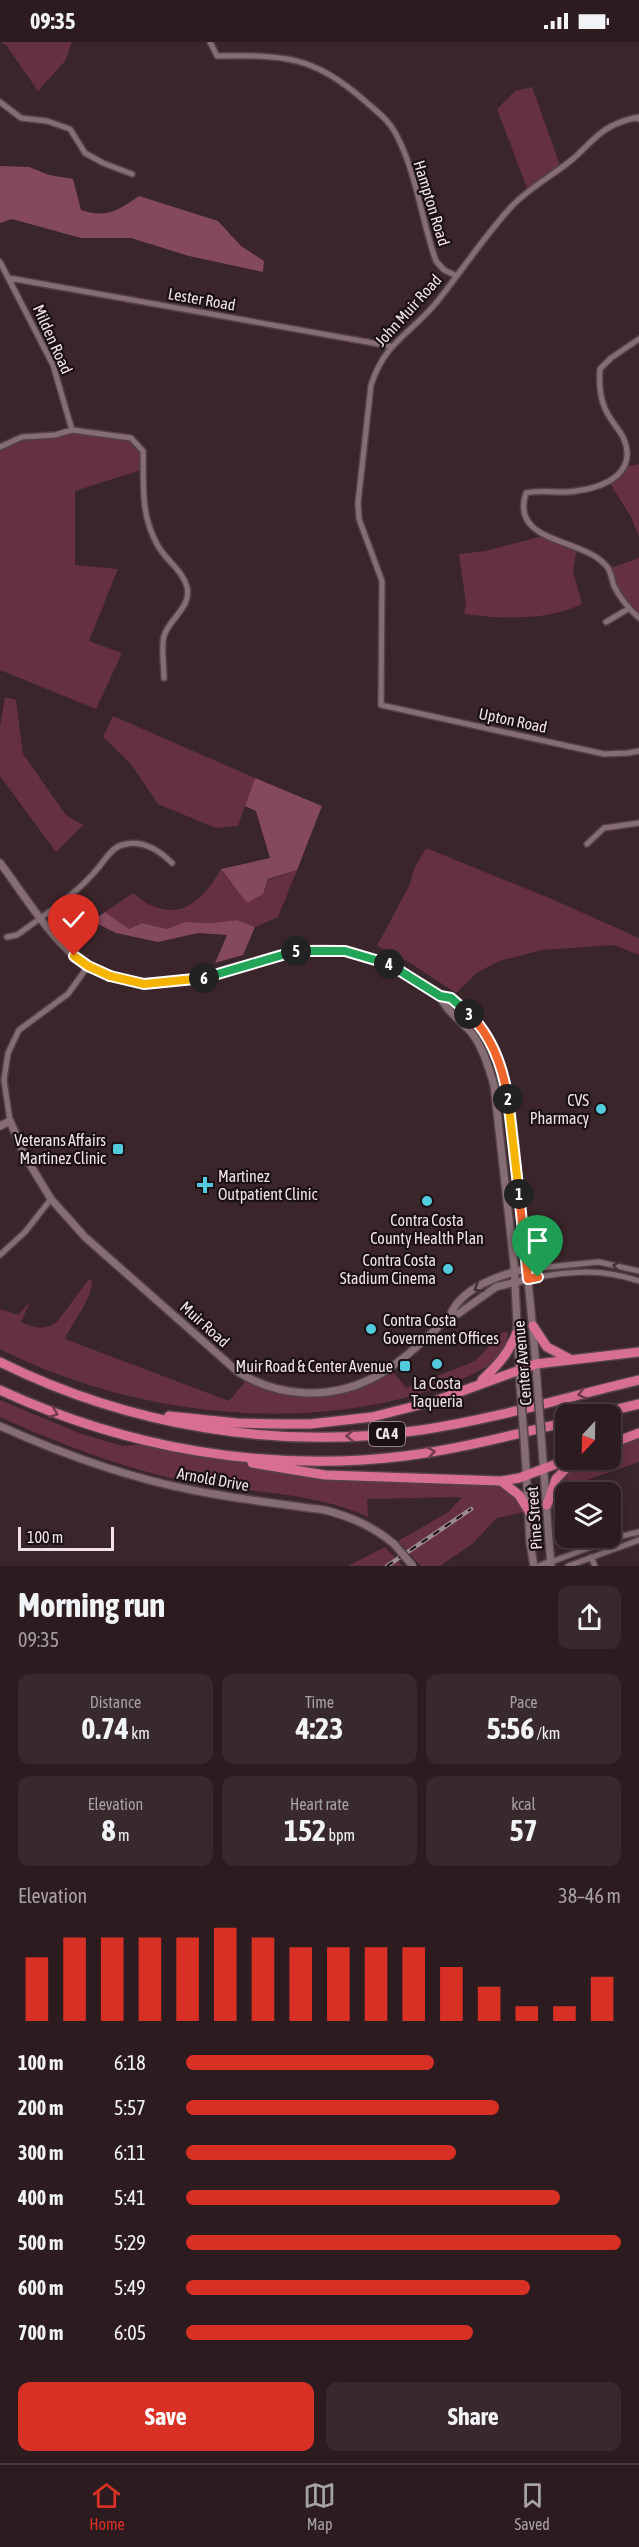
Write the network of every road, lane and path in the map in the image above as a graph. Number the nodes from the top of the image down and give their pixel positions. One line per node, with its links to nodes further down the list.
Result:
1 (210, 42): 6 (street, Hampton Road)
2 (0, 102): 4 (street)
3 (637, 118): 6 (street, John Muir Road)
4 (132, 174)
5 (0, 262): 7 (street, Milden Road)
6 (457, 276): 9 (street, John Muir Road)
7 (9, 278): 9 (street, Lester Road); 10 (street, Milden Road)
8 (639, 339): 12 (street)
9 (390, 346): 16 (street, John Muir Road)
10 (72, 430): 11 (street); 15 (street)
11 (0, 447)
12 (628, 609): 13 (street); 14 (street)
13 (639, 618)
14 (606, 622)
15 (164, 678)
16 (381, 705): 17 (street, Upton Road)
17 (639, 751)
18 (639, 823): 19 (street)
19 (587, 844)
20 (0, 863): 22 (street, Center Avenue)
21 (172, 863): 22 (street)
22 (41, 917): 23 (street); 24 (street, Center Avenue)
23 (7, 937)
24 (88, 966): 25 (street, Center Avenue); 26 (street)
25 (440, 996): 30 (street, Center Avenue); 32 (street, Center Avenue)
26 (10, 1121): 27 (street); 28 (street, Muir Road)
27 (0, 1126)
28 (51, 1199): 29 (street); 36 (street, Muir Road)
29 (0, 1255)
30 (527, 1269): 31 (street, one-way to 30); 32 (street, Muir Road); 33 (street, Center Avenue)
31 (639, 1271)
32 (514, 1272): 35 (street, Center Avenue); 36 (street, Muir Road, one-way to 36)
33 (528, 1279): 34 (street); 35 (street, Muir Road); 37 (street, Center Avenue)
34 (639, 1281)
35 (515, 1282): 36 (street, Muir Road); 38 (street, Center Avenue)
36 (450, 1316)
37 (533, 1326): 40 (highway); 42 (street, Center Avenue)
38 (517, 1332): 43 (street, Center Avenue); 45 (highway)
39 (639, 1352): 40 (highway)
40 (571, 1359): 42 (highway)
41 (0, 1362): 49 (highway, CA 4)
42 (536, 1364): 43 (highway); 56 (street, Center Avenue, bridge)
43 (519, 1370): 45 (highway); 58 (street, Center Avenue, bridge)
44 (639, 1380): 49 (highway, CA 4, one-way to 49)
45 (477, 1384): 49 (highway)
46 (0, 1390): 54 (highway, CA 4, one-way to 54)
47 (639, 1404): 48 (highway)
48 (621, 1408)
49 (131, 1412)
50 (555, 1425): 54 (highway, CA 4, one-way to 50)
51 (0, 1426): 66 (street, Arnold Drive, bridge)
52 (639, 1433): 53 (highway)
53 (621, 1440)
54 (226, 1456): 59 (highway)
55 (555, 1464): 56 (highway)
56 (544, 1468): 58 (highway); 60 (street, Pine Street)
57 (565, 1470): 60 (highway)
58 (527, 1476): 59 (highway); 61 (street, Pine Street)
59 (501, 1480): 61 (highway)
60 (547, 1505): 65 (street, Pine Street)
61 (529, 1511): 67 (street, Pine Street)
62 (639, 1532): 65 (street)
63 (639, 1540): 64 (street)
64 (591, 1557): 69 (street); 70 (street)
65 (551, 1564): 68 (street)
66 (413, 1566)
67 (534, 1566)
68 (541, 1566)
69 (568, 1566)
70 (595, 1566)

